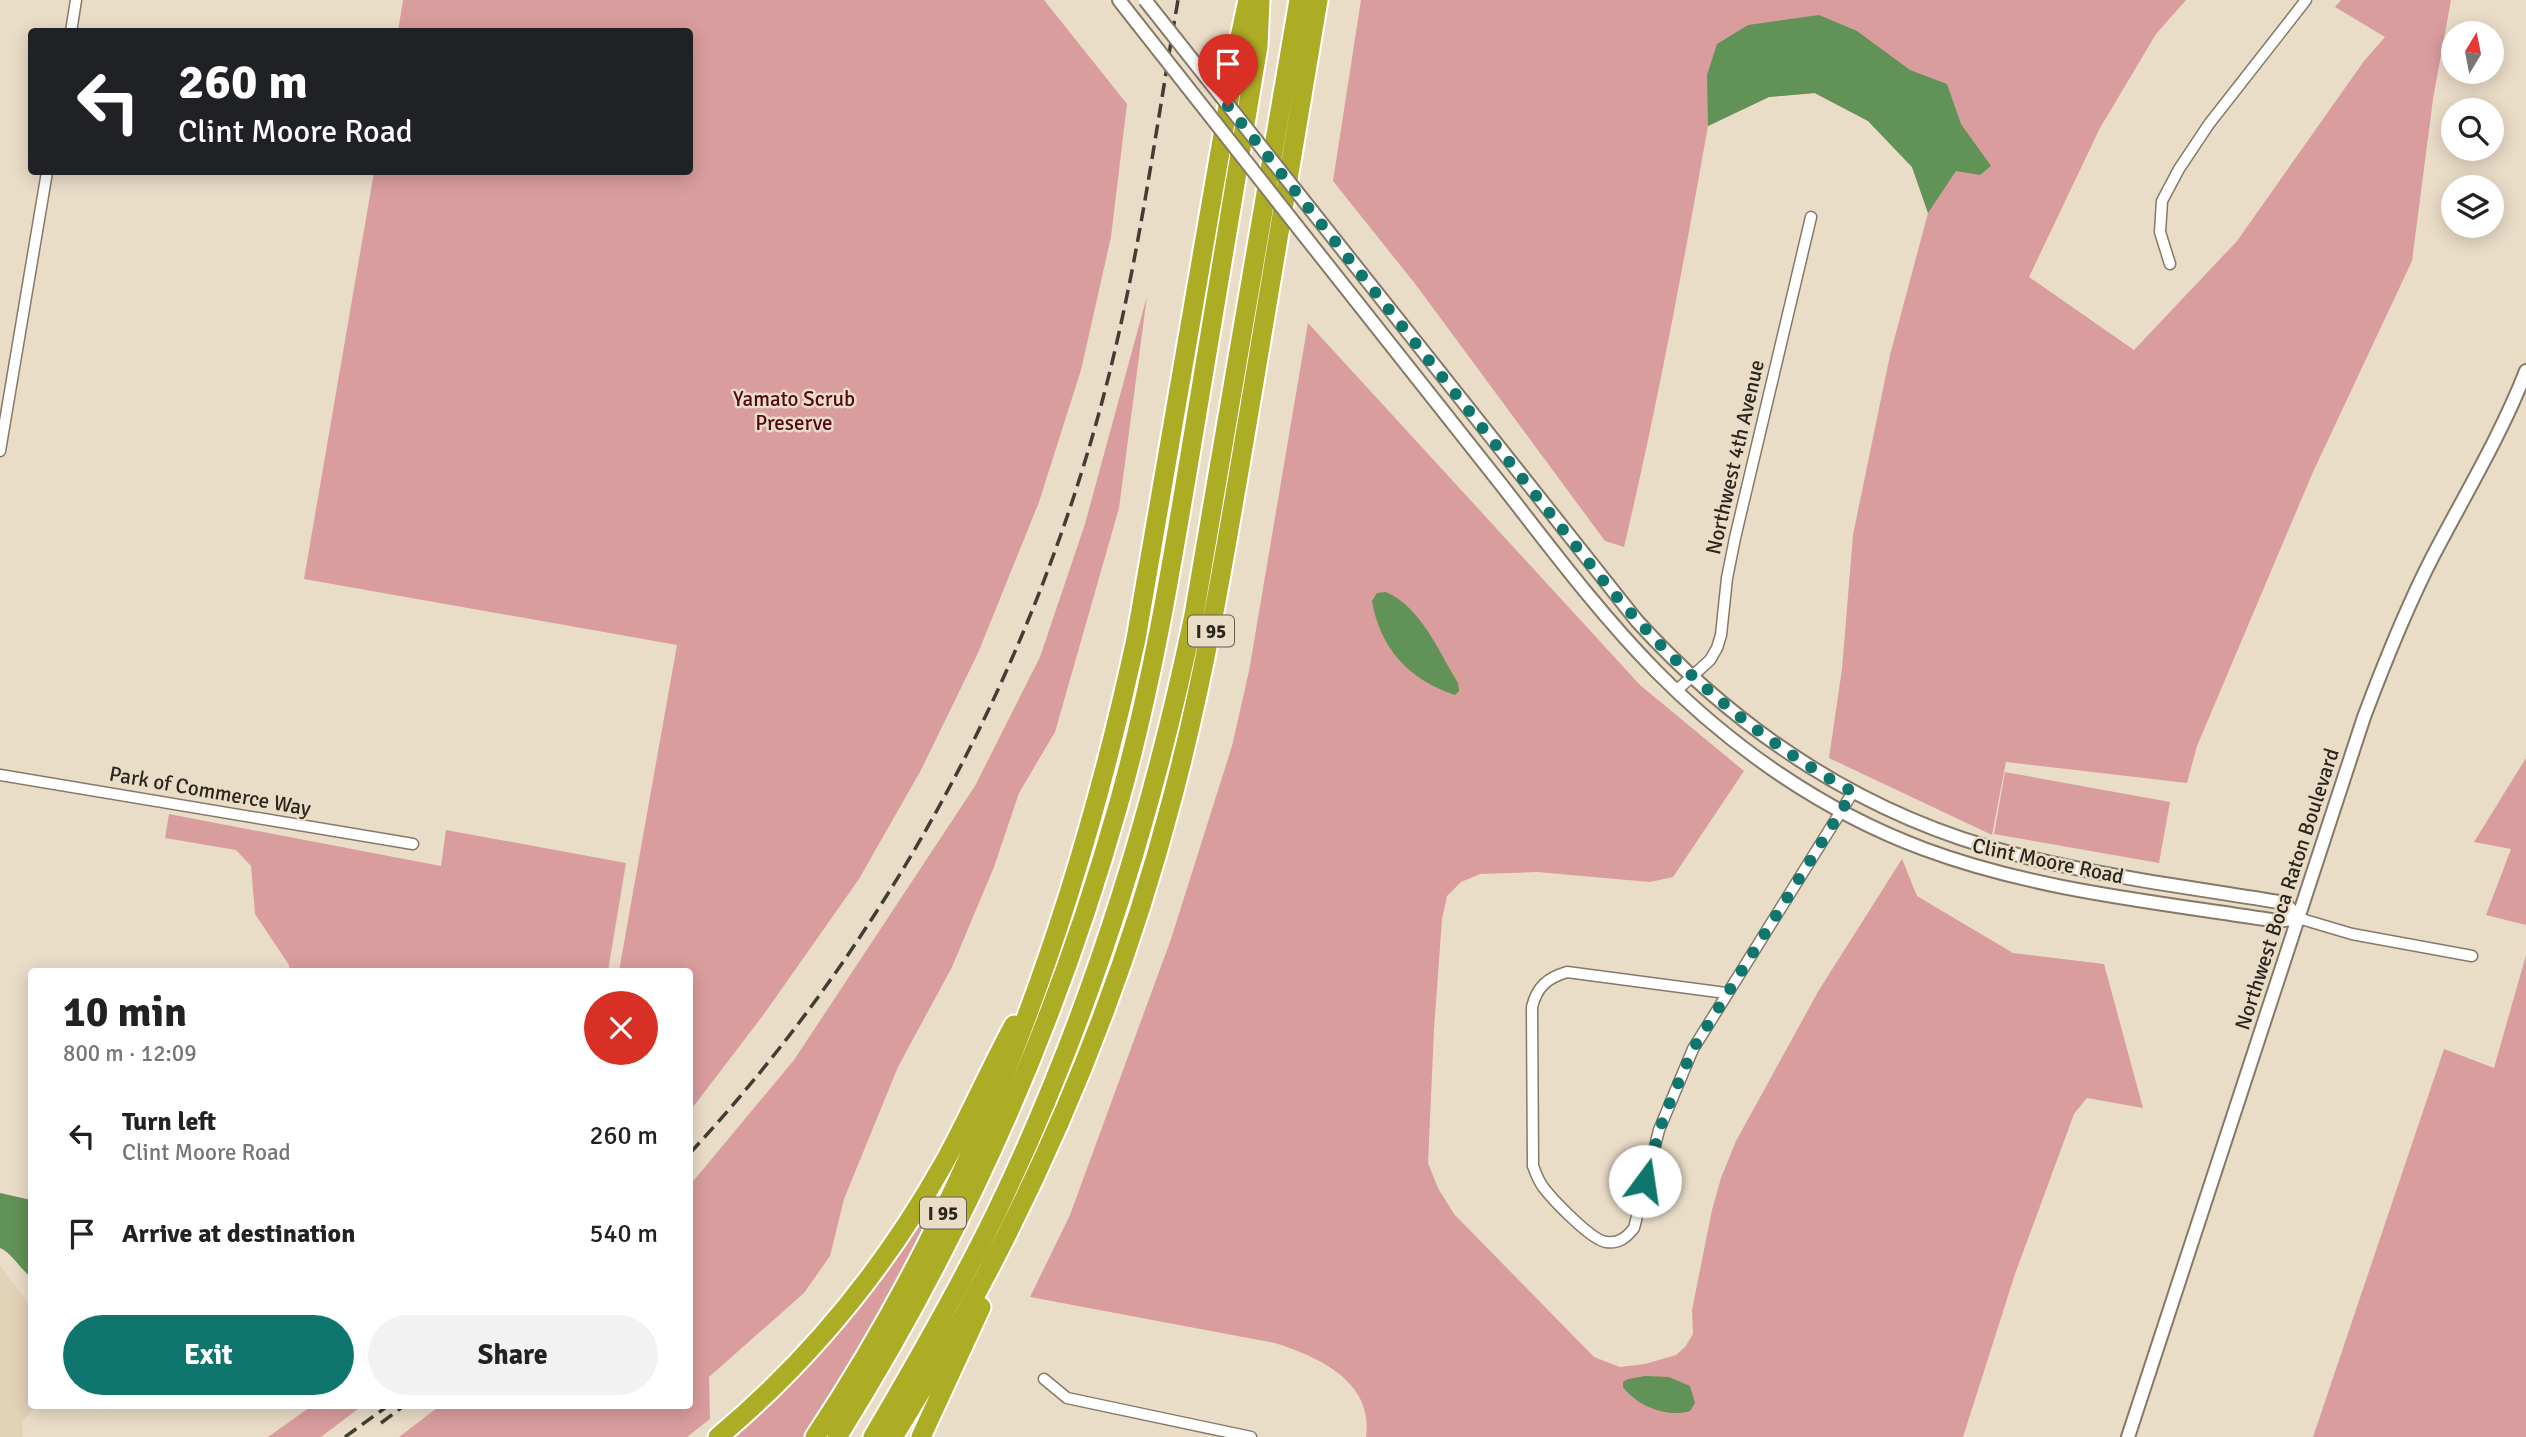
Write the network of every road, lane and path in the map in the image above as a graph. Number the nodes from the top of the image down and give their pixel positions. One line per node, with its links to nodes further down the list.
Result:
1 (76, 0): 9 (street)
2 (1119, 0): 16 (street, Clint Moore Road, bridge)
3 (1145, 0): 15 (street, Clint Moore Road, bridge)
4 (1248, 0): 25 (highway, I 95)
5 (1260, 0): 31 (highway)
6 (1298, 0): 32 (highway)
7 (1318, 0): 27 (highway, I 95)
8 (2306, 0): 12 (street)
9 (72, 28)
10 (46, 175): 14 (street)
11 (1811, 217): 15 (street, Northwest 4th Avenue)
12 (2170, 264)
13 (2526, 371): 23 (street, Northwest Boca Raton Boulevard)
14 (0, 452)
15 (1691, 678): 16 (street, Northwest 4th Avenue); 18 (street, Clint Moore Road)
16 (1676, 691): 19 (street, Clint Moore Road)
17 (0, 775): 20 (street, Park of Commerce Way)
18 (1853, 792): 19 (street); 21 (street, Clint Moore Road)
19 (1841, 811): 22 (street, Clint Moore Road); 26 (street)
20 (413, 844)
21 (2142, 879): 22 (street); 23 (street, Clint Moore Road)
22 (2139, 899): 23 (street, Clint Moore Road)
23 (2298, 918): 24 (street, Clint Moore Road); 36 (street, Northwest Boca Raton Boulevard)
24 (2472, 956)
25 (1041, 975): 29 (highway); 30 (highway, I 95)
26 (1726, 993): 26 (street)
27 (1008, 1235): 33 (highway, I 95); 34 (highway)
28 (1044, 1380): 35 (street)
29 (718, 1437)
30 (815, 1437)
31 (837, 1437)
32 (873, 1437)
33 (893, 1437)
34 (921, 1437)
35 (1251, 1437)
36 (2128, 1437)

